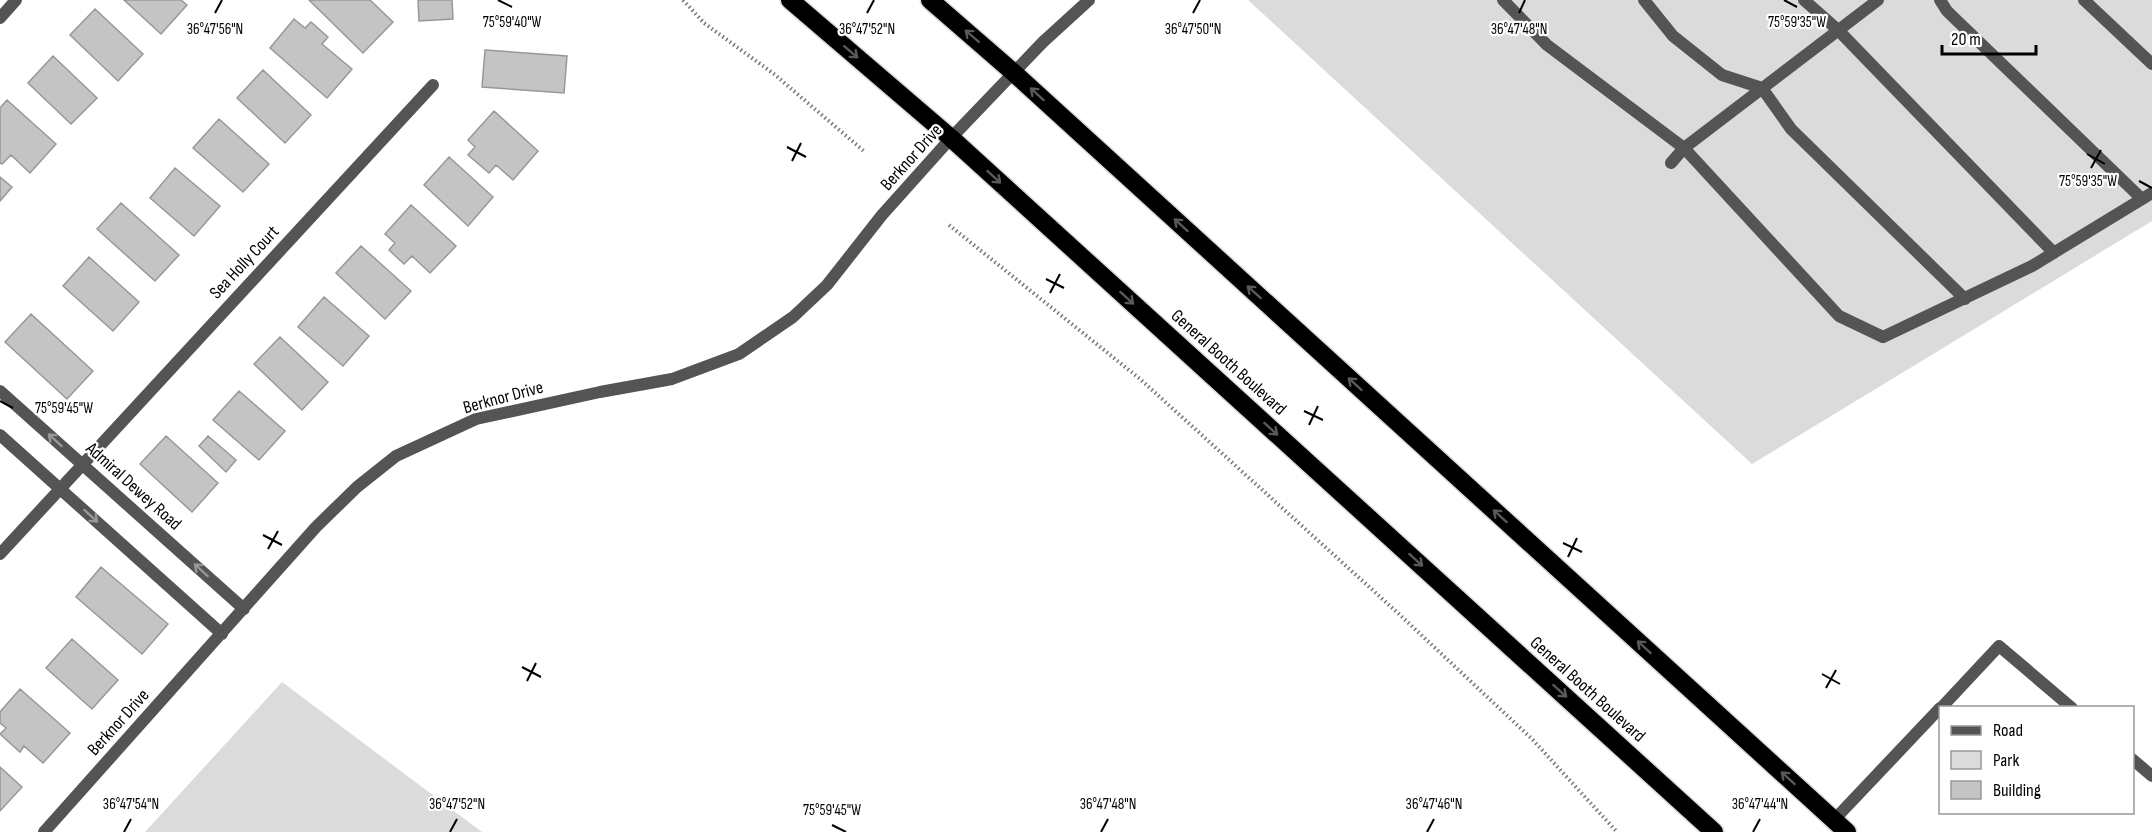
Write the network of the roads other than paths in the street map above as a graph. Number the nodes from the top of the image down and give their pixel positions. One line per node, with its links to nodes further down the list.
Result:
1 (16, 0): 11 (street)
2 (790, 0): 17 (highway, General Booth Boulevard, one-way to 17)
3 (930, 0): 14 (highway, one-way to 3)
4 (1089, 0): 14 (street, Berknor Drive)
5 (1503, 0): 18 (street)
6 (1644, 0): 16 (street)
7 (1804, 0): 12 (street)
8 (1878, 0): 12 (street)
9 (1940, 0): 20 (street)
10 (2084, 0): 13 (street)
11 (0, 18)
12 (1838, 30): 16 (street); 21 (street)
13 (2152, 64)
14 (1014, 73): 17 (street, Berknor Drive); 35 (highway, one-way to 14)
15 (433, 85): 25 (street, Sea Holly Court)
16 (1762, 88): 18 (street); 22 (street)
17 (951, 138): 28 (street, Berknor Drive); 37 (highway, General Booth Boulevard, one-way to 37)
18 (1684, 148): 19 (street); 22 (street)
19 (1671, 163)
20 (2147, 196): 21 (street)
21 (2054, 253): 22 (street)
22 (1965, 299)
23 (0, 391): 25 (street, Admiral Dewey Road, one-way to 23)
24 (0, 435): 26 (street)
25 (82, 464): 26 (street, Sea Holly Court); 28 (street, Admiral Dewey Road, one-way to 25)
26 (60, 488): 27 (street, Sea Holly Court); 29 (street, one-way to 29)
27 (0, 554)
28 (244, 609): 29 (street, Berknor Drive)
29 (222, 634): 36 (street, Berknor Drive)
30 (1943, 706): 31 (street)
31 (2070, 706)
32 (1939, 710): 35 (street)
33 (2134, 760): 34 (street)
34 (2152, 776)
35 (1840, 826)
36 (44, 832)
37 (1714, 832)

